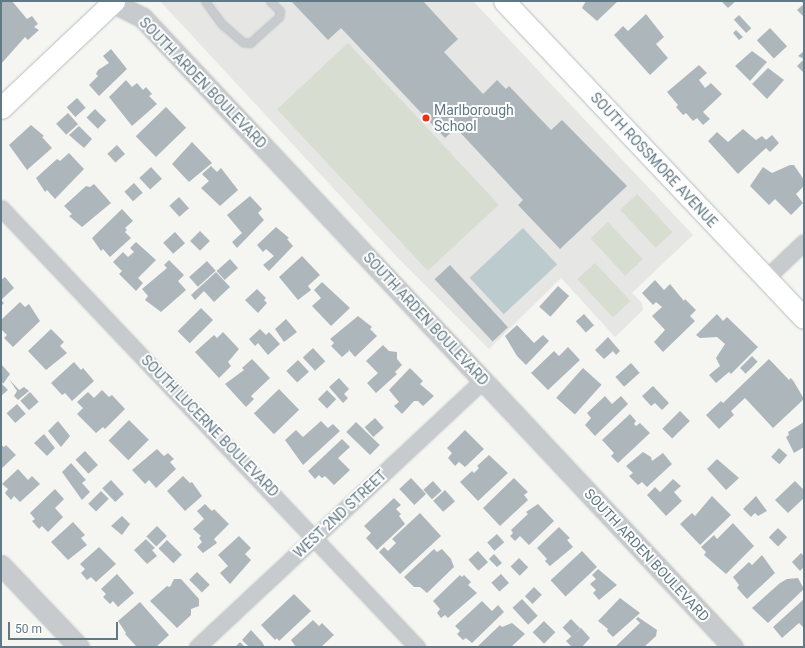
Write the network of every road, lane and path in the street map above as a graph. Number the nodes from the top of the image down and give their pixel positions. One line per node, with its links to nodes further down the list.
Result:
1 (112, 1): 5 (main road); 10 (street, SOUTH ARDEN BOULEVARD)
2 (205, 1): 3 (lane)
3 (270, 1)
4 (504, 1): 8 (main road, SOUTH ROSSMORE AVENUE)
5 (1, 108)
6 (1, 208): 11 (street, SOUTH LUCERNE BOULEVARD)
7 (804, 242): 8 (street)
8 (766, 278): 9 (main road, SOUTH ROSSMORE AVENUE)
9 (804, 318)
10 (483, 380): 11 (street, WEST 2ND STREET); 16 (street, SOUTH ARDEN BOULEVARD)
11 (315, 537): 14 (street, WEST 2ND STREET); 15 (street, SOUTH LUCERNE BOULEVARD)
12 (1, 565): 13 (street)
13 (79, 647)
14 (196, 647)
15 (417, 647)
16 (733, 647)

